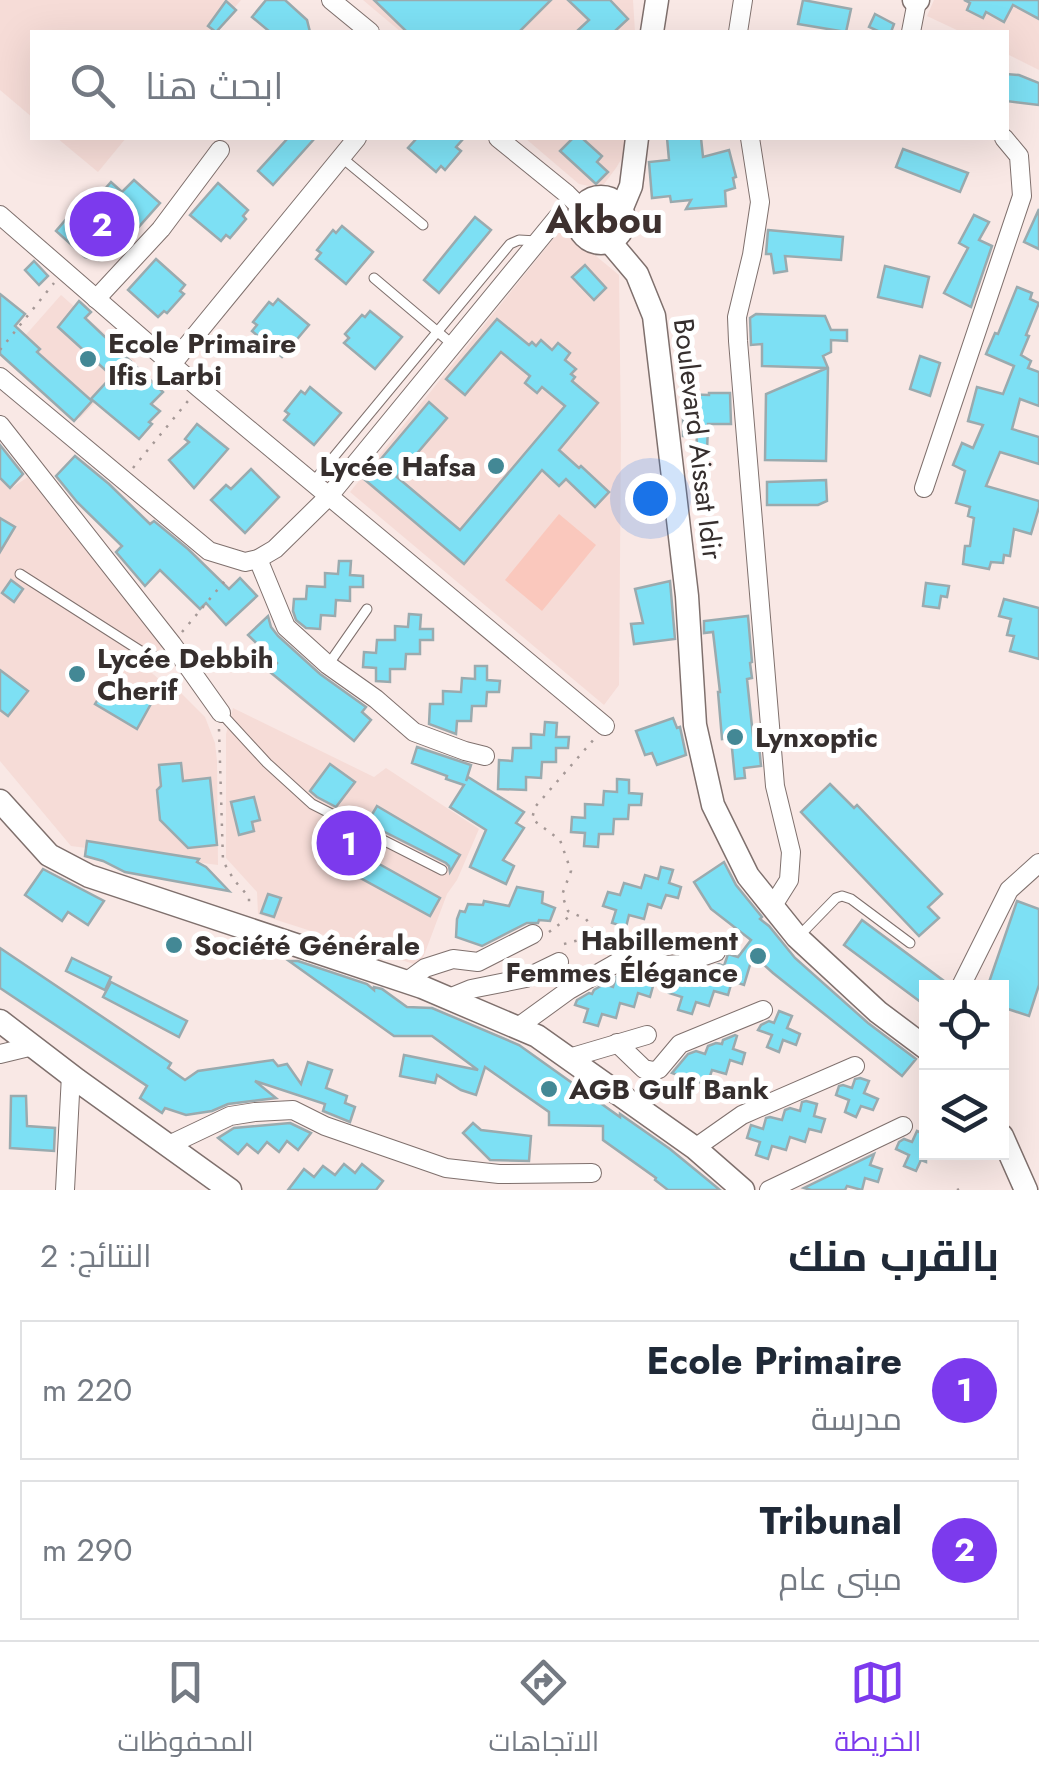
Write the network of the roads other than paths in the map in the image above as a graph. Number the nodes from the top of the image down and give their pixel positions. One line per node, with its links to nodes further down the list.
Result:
1 (332, 0): 5 (street)
2 (657, 0): 6 (street)
3 (744, 0): 7 (street)
4 (916, 0): 8 (street)
5 (368, 30)
6 (652, 30)
7 (738, 30)
8 (911, 30)
9 (355, 140): 15 (street)
10 (500, 140): 18 (street)
11 (637, 140): 16 (street)
12 (750, 140): 43 (street)
13 (1006, 140): 30 (street)
14 (220, 150): 23 (street)
15 (341, 157): 19 (lane); 26 (street)
16 (621, 210): 18 (street); 21 (street)
17 (0, 215): 23 (street)
18 (579, 215): 20 (street); 21 (street)
19 (423, 225)
20 (538, 241): 24 (lane); 25 (street)
21 (610, 242): 43 (street, Boulevard Aissat Idir)
22 (374, 278): 24 (lane)
23 (96, 299): 26 (street)
24 (436, 331): 25 (lane); 29 (lane)
25 (453, 345): 31 (street)
26 (172, 364): 29 (street)
27 (0, 377): 32 (street)
28 (0, 425): 35 (street)
29 (312, 482): 31 (street)
30 (924, 488)
31 (329, 496): 32 (street); 38 (street)
32 (250, 560): 36 (street)
33 (20, 574): 35 (lane)
34 (367, 609): 36 (lane)
35 (176, 650): 37 (street)
36 (328, 665): 39 (street)
37 (221, 713): 42 (lane)
38 (606, 726)
39 (485, 756)
40 (0, 801): 50 (street)
41 (1039, 862): 49 (street)
42 (442, 870)
43 (772, 907): 45 (street, Boulevard Aissat Idir)
44 (533, 934): 50 (street)
45 (797, 938): 46 (lane); 57 (street, Boulevard Aissat Idir)
46 (910, 943)
47 (716, 952): 54 (street)
48 (561, 953): 51 (street)
49 (964, 980)
50 (406, 982): 51 (street)
51 (448, 998): 54 (street)
52 (763, 1010): 56 (street)
53 (0, 1021): 58 (street)
54 (518, 1027): 60 (street)
55 (647, 1035): 56 (street)
56 (617, 1043): 60 (street)
57 (919, 1043)
58 (33, 1046): 59 (street); 62 (street)
59 (0, 1054)
60 (569, 1058): 65 (street)
61 (856, 1066): 65 (street)
62 (71, 1076): 64 (street); 68 (street)
63 (903, 1126): 71 (street)
64 (169, 1145): 67 (street); 69 (street)
65 (695, 1148): 70 (street)
66 (1009, 1152): 72 (street)
67 (592, 1173)
68 (64, 1190)
69 (230, 1190)
70 (743, 1190)
71 (768, 1190)
72 (1026, 1190)

